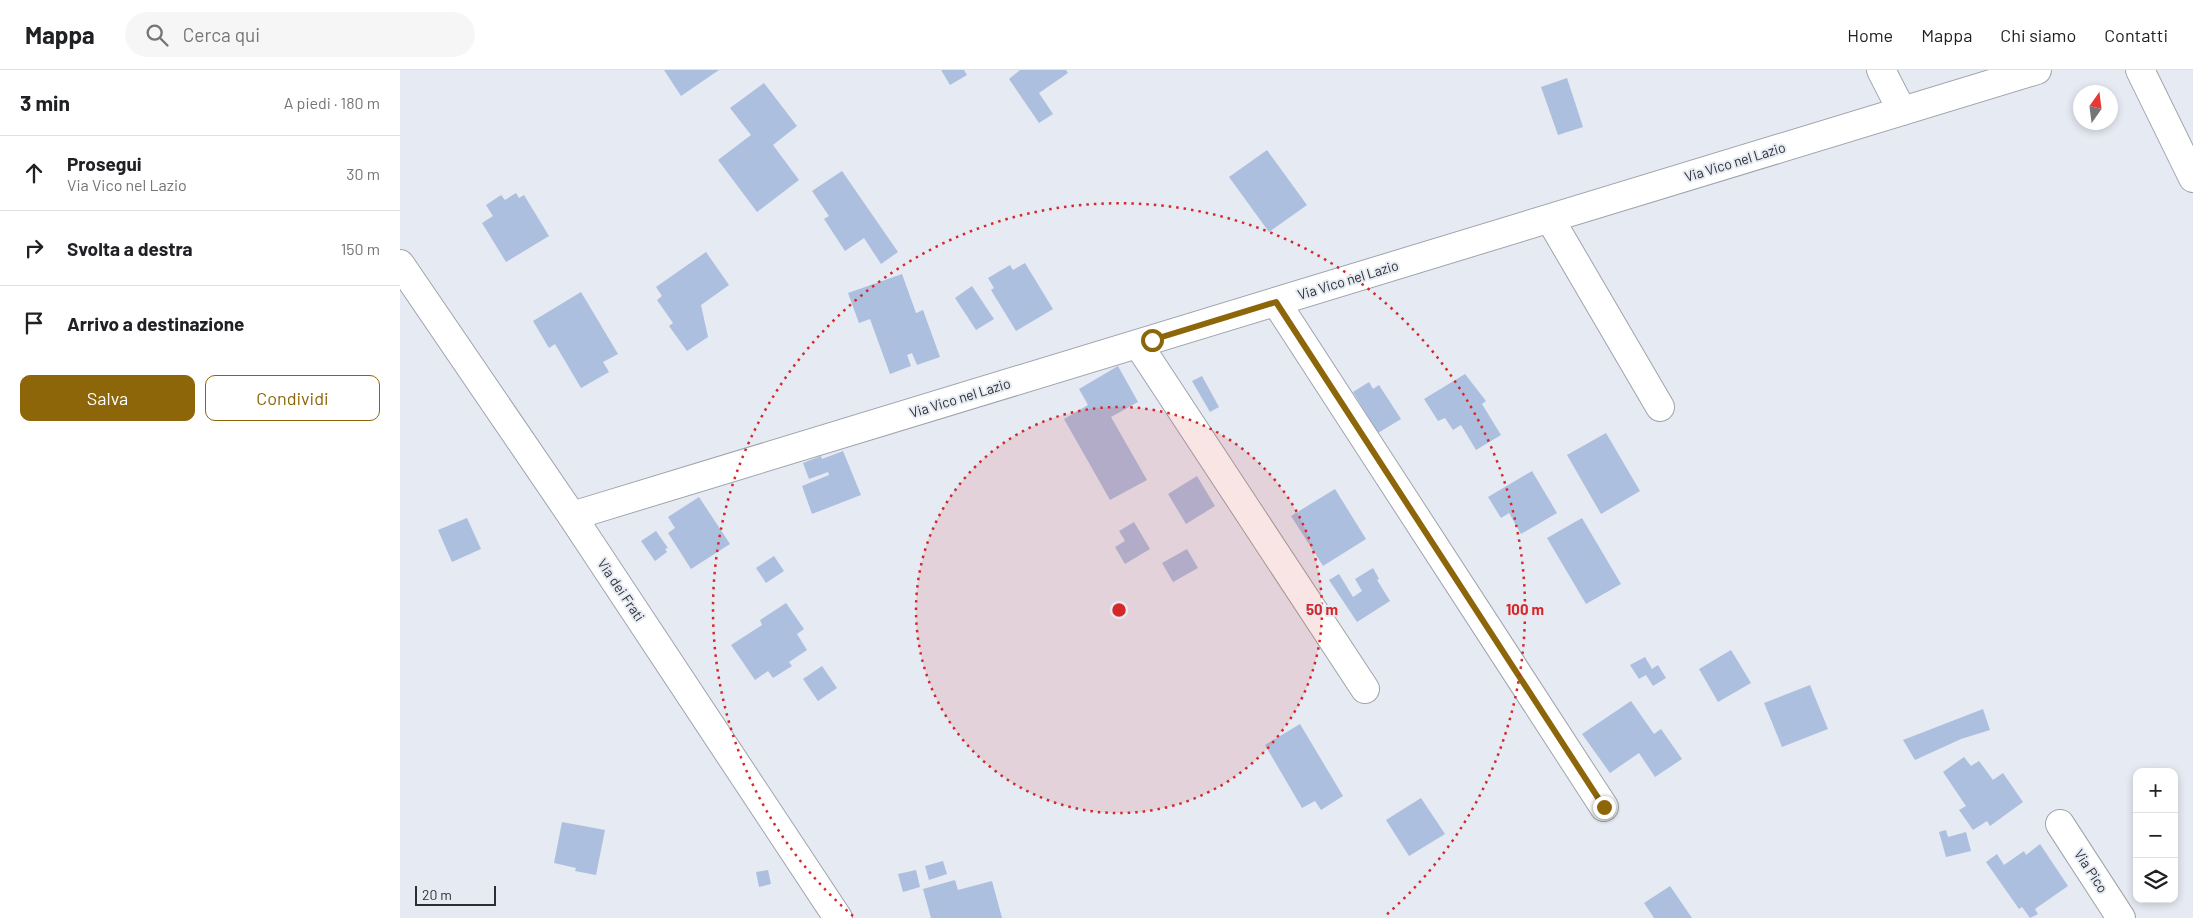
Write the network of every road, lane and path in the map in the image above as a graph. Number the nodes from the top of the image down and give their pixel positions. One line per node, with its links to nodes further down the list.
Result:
1 (1881, 70): 4 (street)
2 (2037, 70): 4 (street, Via Vico nel Lazio)
3 (2140, 70): 5 (street)
4 (1902, 111): 6 (street, Via Vico nel Lazio)
5 (2193, 178)
6 (1550, 219): 8 (street, Via Vico nel Lazio); 10 (street)
7 (400, 264): 11 (street, Via dei Frati)
8 (1276, 302): 9 (street, Via Vico nel Lazio); 13 (street)
9 (1138, 344): 11 (street, Via Vico nel Lazio); 12 (street)
10 (1660, 407)
11 (572, 516): 15 (street, Via dei Frati)
12 (1365, 689)
13 (1604, 807)
14 (2060, 824): 16 (street, Via Pico)
15 (838, 918)
16 (2121, 918)

